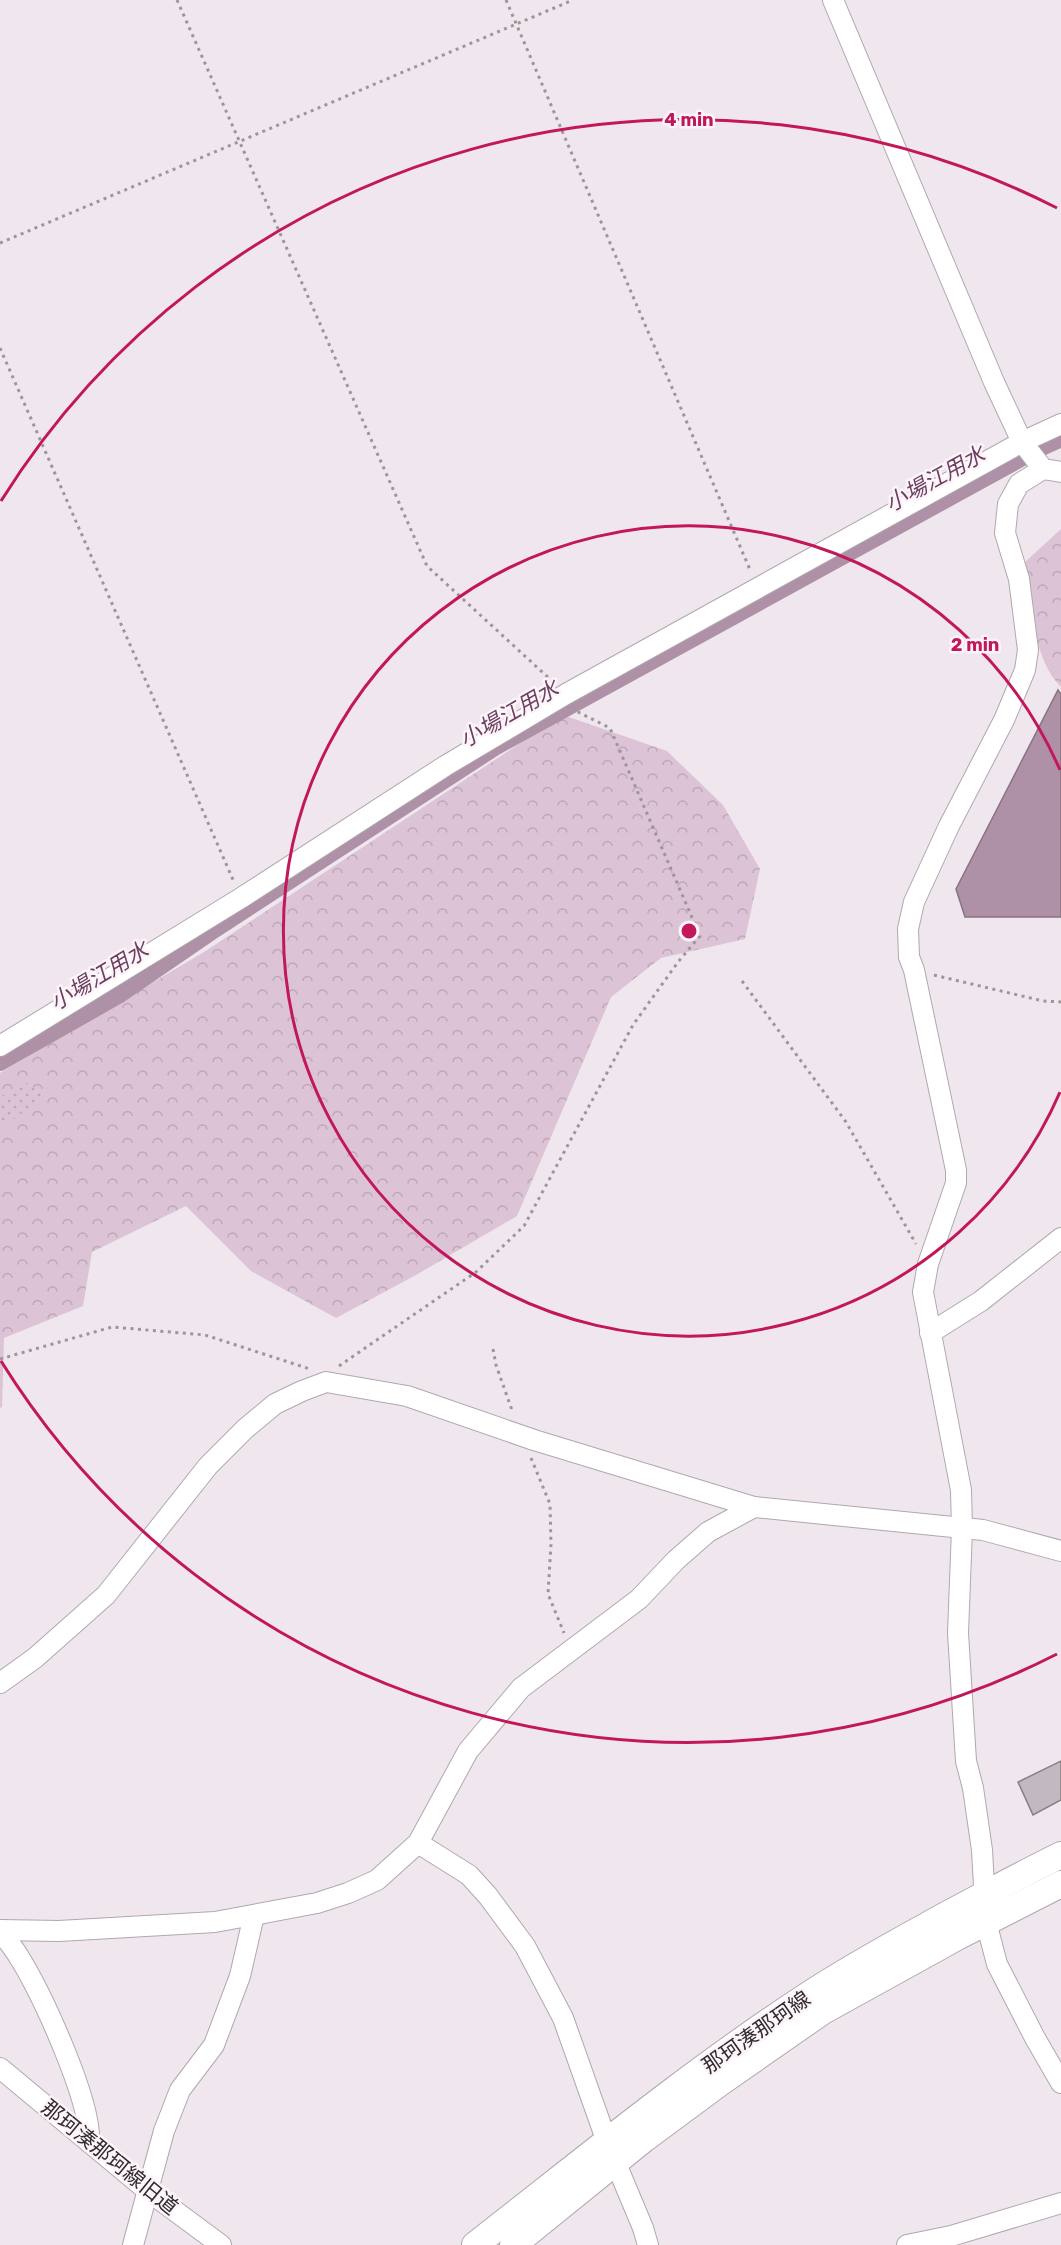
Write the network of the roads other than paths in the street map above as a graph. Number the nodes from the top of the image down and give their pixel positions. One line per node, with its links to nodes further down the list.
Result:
1 (832, 0): 3 (street)
2 (1061, 424): 3 (street)
3 (1037, 457): 4 (street); 6 (street)
4 (0, 1046)
5 (1061, 1238): 6 (street)
6 (930, 1333): 8 (street)
7 (754, 1507): 8 (street); 10 (street); 11 (street)
8 (962, 1529): 9 (street); 14 (street)
9 (1061, 1551)
10 (0, 1683)
11 (418, 1843): 15 (street); 21 (street)
12 (1061, 1855): 14 (main road, 那珂湊那珂線)
13 (1061, 1884): 16 (main road, 那珂湊那珂線)
14 (986, 1894): 16 (street); 21 (main road, 那珂湊那珂線)
15 (254, 1916): 17 (street); 22 (street)
16 (986, 1922): 19 (street); 21 (main road, 那珂湊那珂線)
17 (0, 1930): 20 (street)
18 (0, 2068): 20 (street, 那珂湊那珂線旧道)
19 (1061, 2084)
20 (89, 2142): 22 (street, 那珂湊那珂線旧道)
21 (611, 2152): 26 (main road, 那珂湊那珂線); 27 (main road, 那珂湊那珂線); 28 (street)
22 (148, 2191): 24 (street); 25 (street, 那珂湊那珂線旧道)
23 (1061, 2203): 29 (street)
24 (134, 2245)
25 (221, 2245)
26 (475, 2245)
27 (513, 2245)
28 (648, 2245)
29 (907, 2245)

